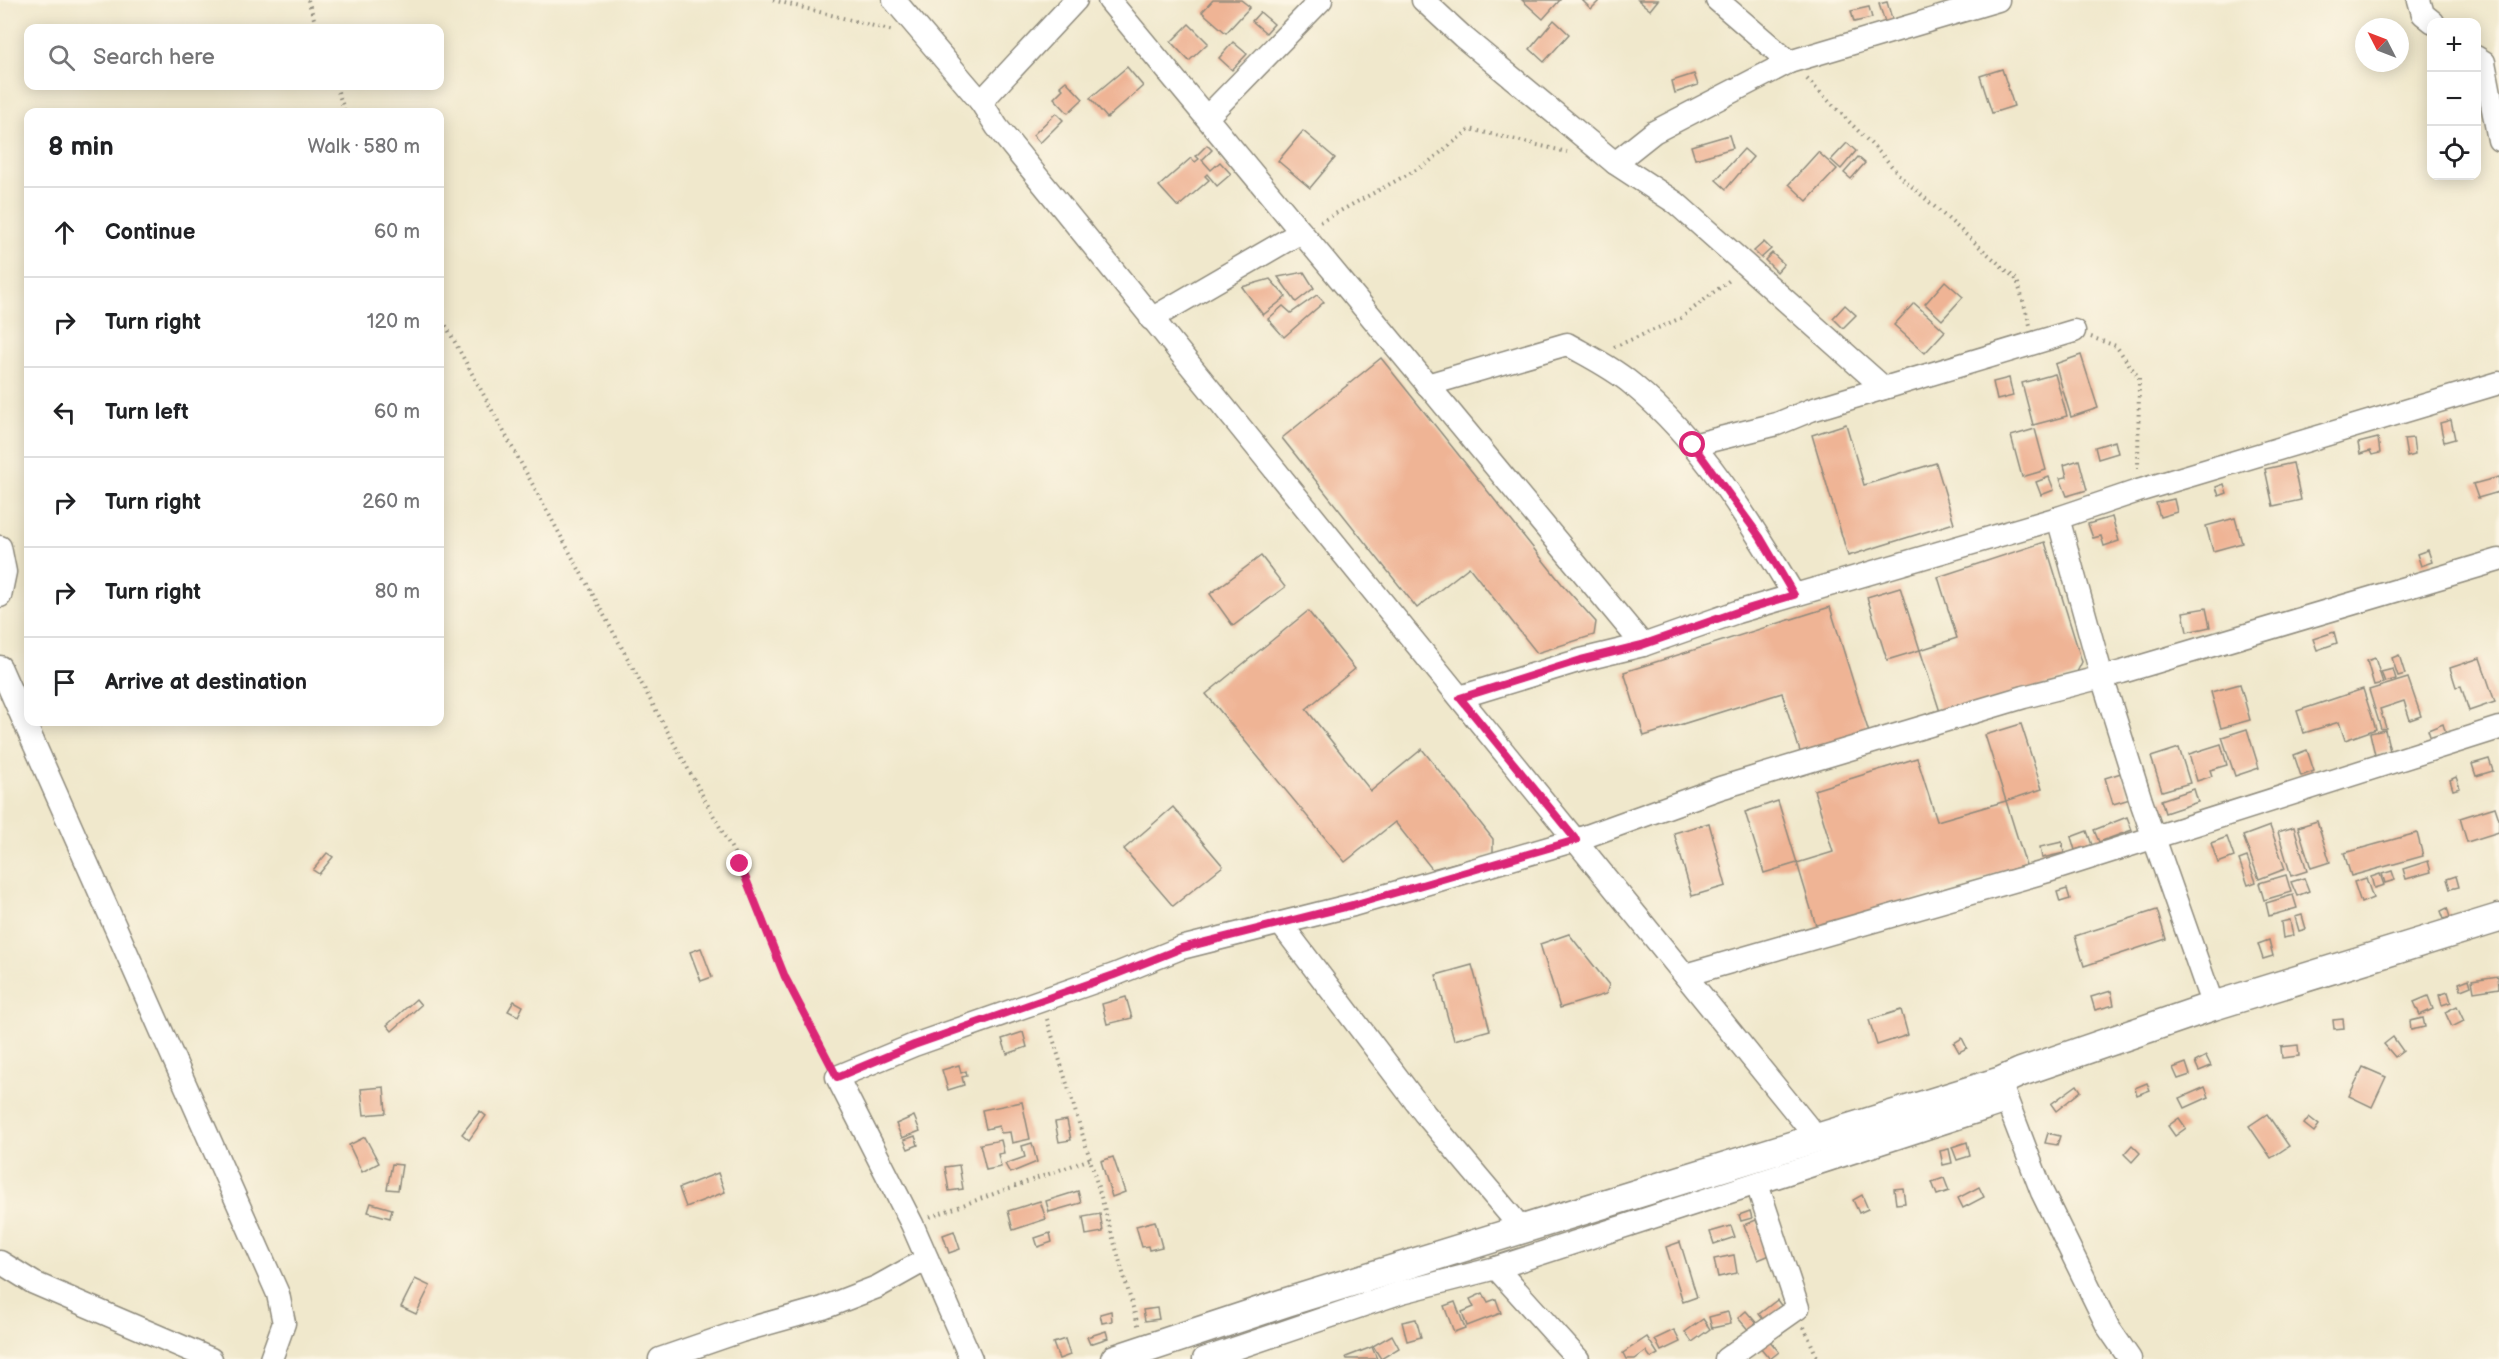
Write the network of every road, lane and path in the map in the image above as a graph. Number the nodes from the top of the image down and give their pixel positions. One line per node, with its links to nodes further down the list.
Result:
1 (308, 0): 12 (path)
2 (773, 0): 13 (path)
3 (894, 0): 13 (street)
4 (1076, 0): 17 (street)
5 (1109, 0): 19 (street)
6 (1321, 0): 19 (street)
7 (1423, 0): 22 (street)
8 (1717, 0): 15 (street)
9 (1998, 0): 15 (street)
10 (2419, 0): 11 (street)
11 (2428, 18)
12 (316, 24)
13 (926, 39): 17 (street)
14 (2486, 58): 20 (street)
15 (1789, 62): 22 (street); 28 (path)
16 (337, 90): 18 (path)
17 (981, 102): 25 (street)
18 (344, 108)
19 (1207, 117): 23 (street)
20 (2499, 140)
21 (1570, 153): 23 (path)
22 (1615, 164): 24 (street)
23 (1301, 232): 25 (street); 31 (street)
24 (1747, 266): 29 (path); 32 (street)
25 (1151, 319): 43 (street)
26 (444, 322): 54 (path)
27 (2074, 331): 28 (street); 34 (path)
28 (2035, 343): 32 (street)
29 (1591, 357): 31 (street); 33 (street)
30 (2499, 383): 34 (street)
31 (1427, 385): 40 (street)
32 (1884, 388): 33 (street)
33 (1693, 445): 38 (street)
34 (2138, 491): 35 (street)
35 (2058, 518): 38 (street); 42 (street)
36 (0, 547): 39 (street)
37 (2499, 560): 42 (street)
38 (1794, 595): 40 (street)
39 (0, 596)
40 (1642, 645): 43 (street)
41 (0, 667): 44 (street)
42 (2102, 677): 47 (street); 48 (street)
43 (1460, 698): 48 (street)
44 (24, 721)
45 (26, 726): 67 (street)
46 (2499, 728): 47 (street)
47 (2153, 838): 51 (street); 53 (street)
48 (1576, 840): 50 (street); 51 (street)
49 (2499, 918): 53 (main road)
50 (1281, 924): 52 (street); 60 (street)
51 (1685, 975): 56 (street)
52 (1041, 1001): 54 (street); 57 (path)
53 (2213, 1006): 55 (main road)
54 (837, 1077): 59 (street)
55 (2009, 1085): 56 (main road); 58 (street); 75 (street)
56 (1816, 1137): 60 (main road)
57 (1090, 1158): 59 (path); 65 (path)
58 (1757, 1184): 63 (street); 64 (street)
59 (912, 1224): 61 (street)
60 (1522, 1229): 65 (main road)
61 (927, 1259): 68 (street); 69 (street)
62 (0, 1262): 66 (street)
63 (1496, 1268): 71 (street); 72 (street)
64 (1798, 1308): 73 (street); 74 (path)
65 (1144, 1350): 70 (main road)
66 (211, 1359)
67 (271, 1359)
68 (660, 1359)
69 (971, 1359)
70 (1115, 1359)
71 (1204, 1359)
72 (1578, 1359)
73 (1726, 1359)
74 (1818, 1359)
75 (2130, 1359)

